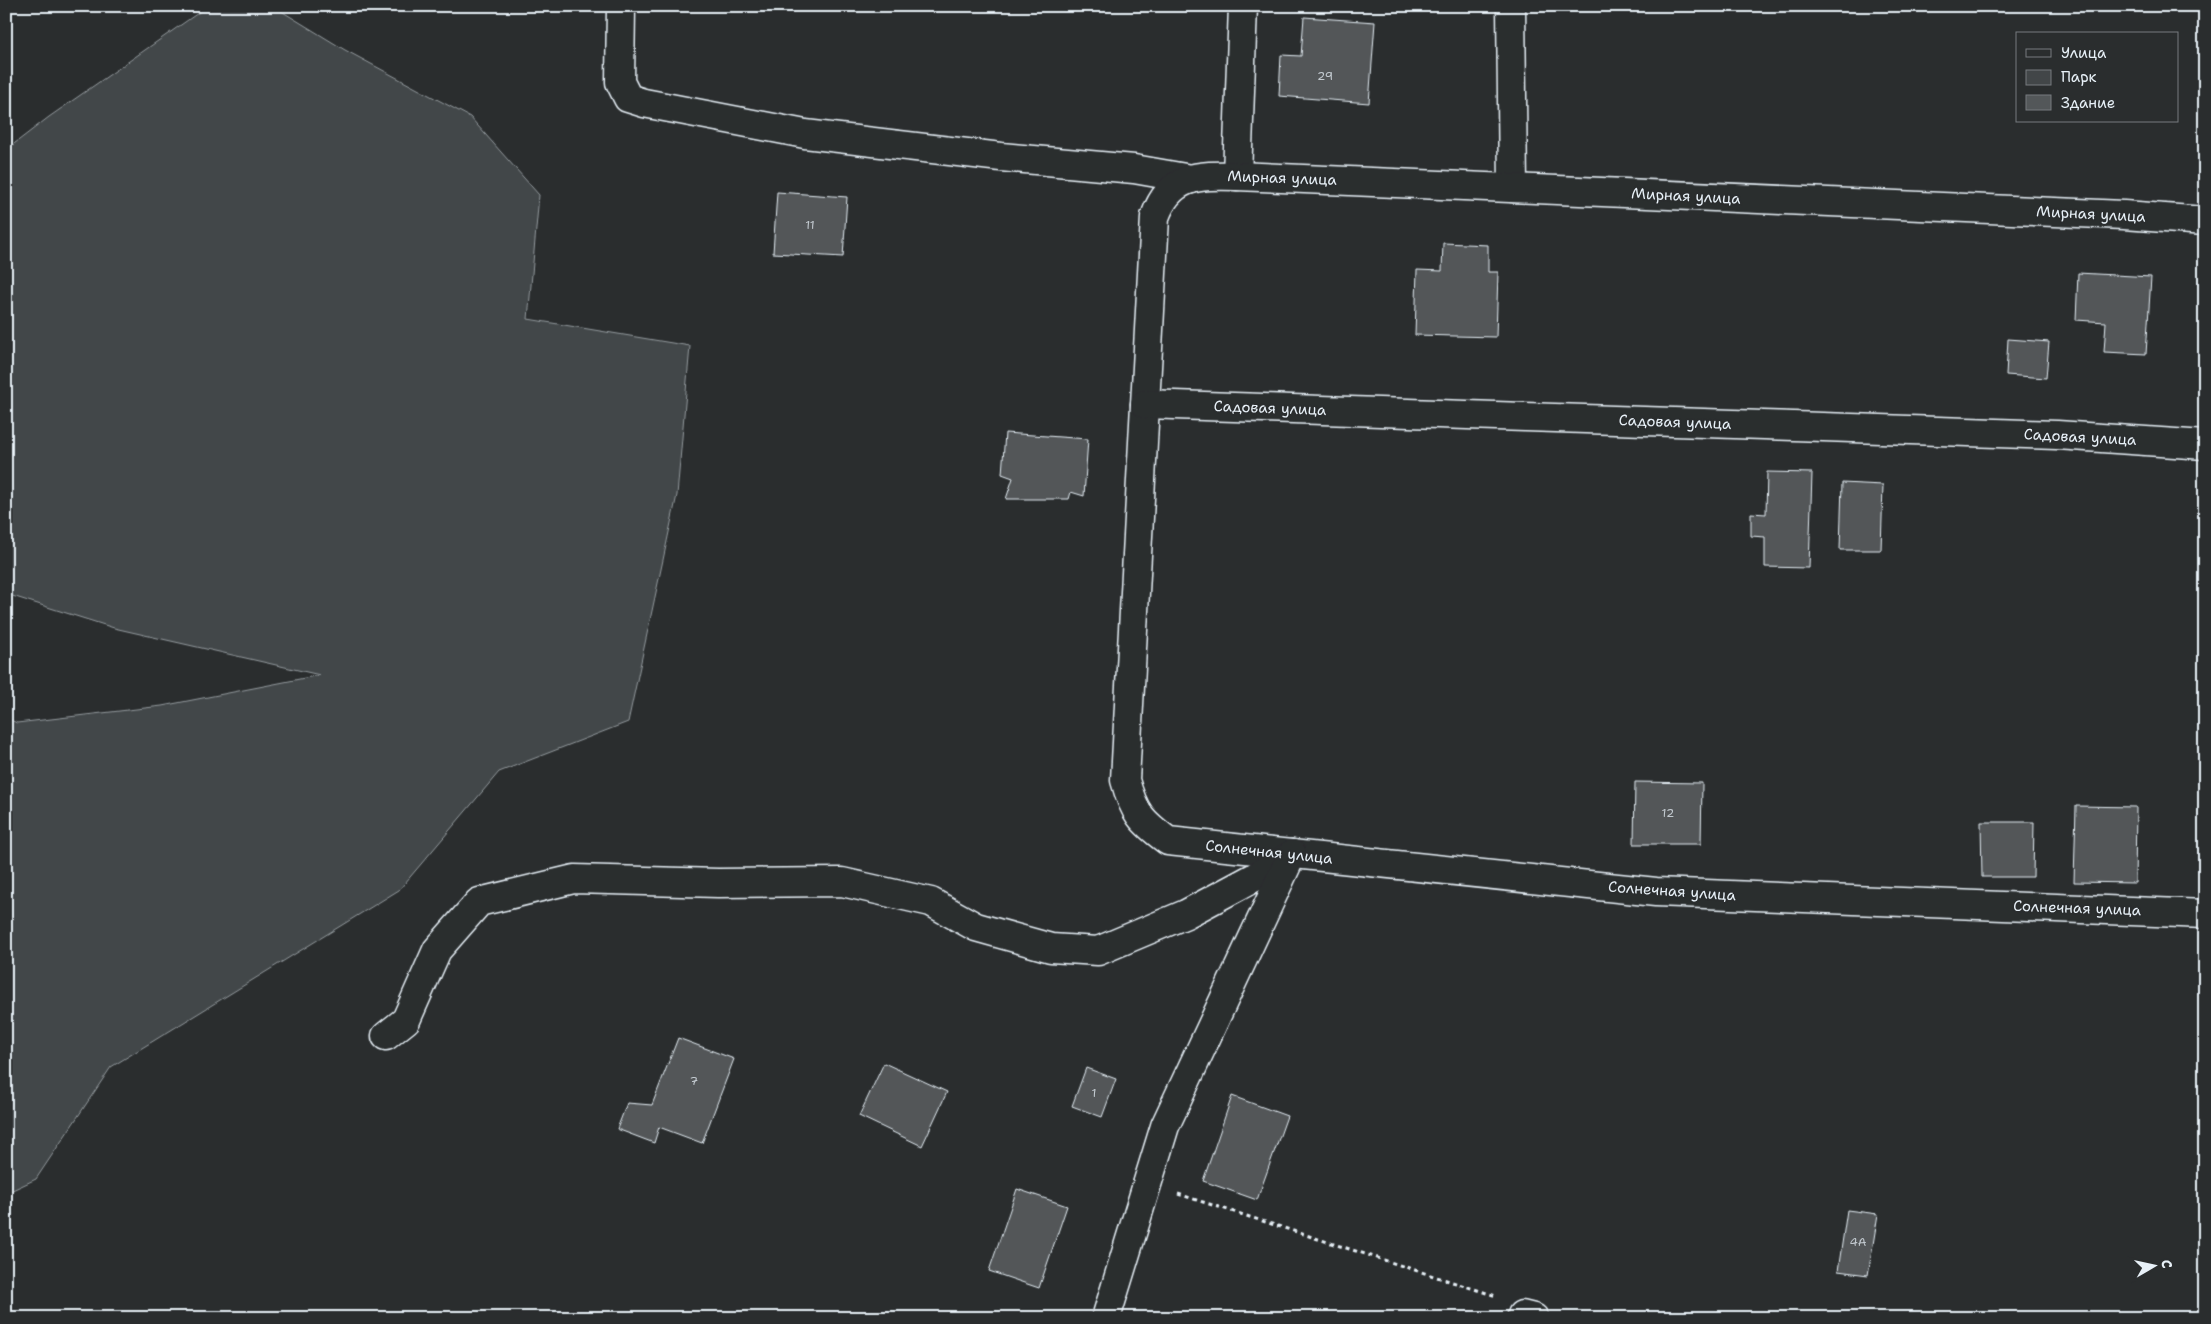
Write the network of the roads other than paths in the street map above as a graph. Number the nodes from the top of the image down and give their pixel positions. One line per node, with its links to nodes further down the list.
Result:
1 (621, 6): 5 (lane, Мирная улица)
2 (1243, 6): 4 (lane)
3 (1511, 6): 6 (lane)
4 (1237, 176): 5 (lane, Мирная улица); 6 (lane, Мирная улица)
5 (1181, 184): 8 (lane, Солнечная улица)
6 (1513, 188): 7 (lane, Мирная улица)
7 (2205, 221)
8 (1145, 404): 9 (lane, Садовая улица); 10 (lane, Солнечная улица)
9 (2205, 445)
10 (1292, 854): 11 (lane, Солнечная улица); 12 (lane); 13 (lane)
11 (2205, 914)
12 (386, 1036)
13 (1106, 1318)

